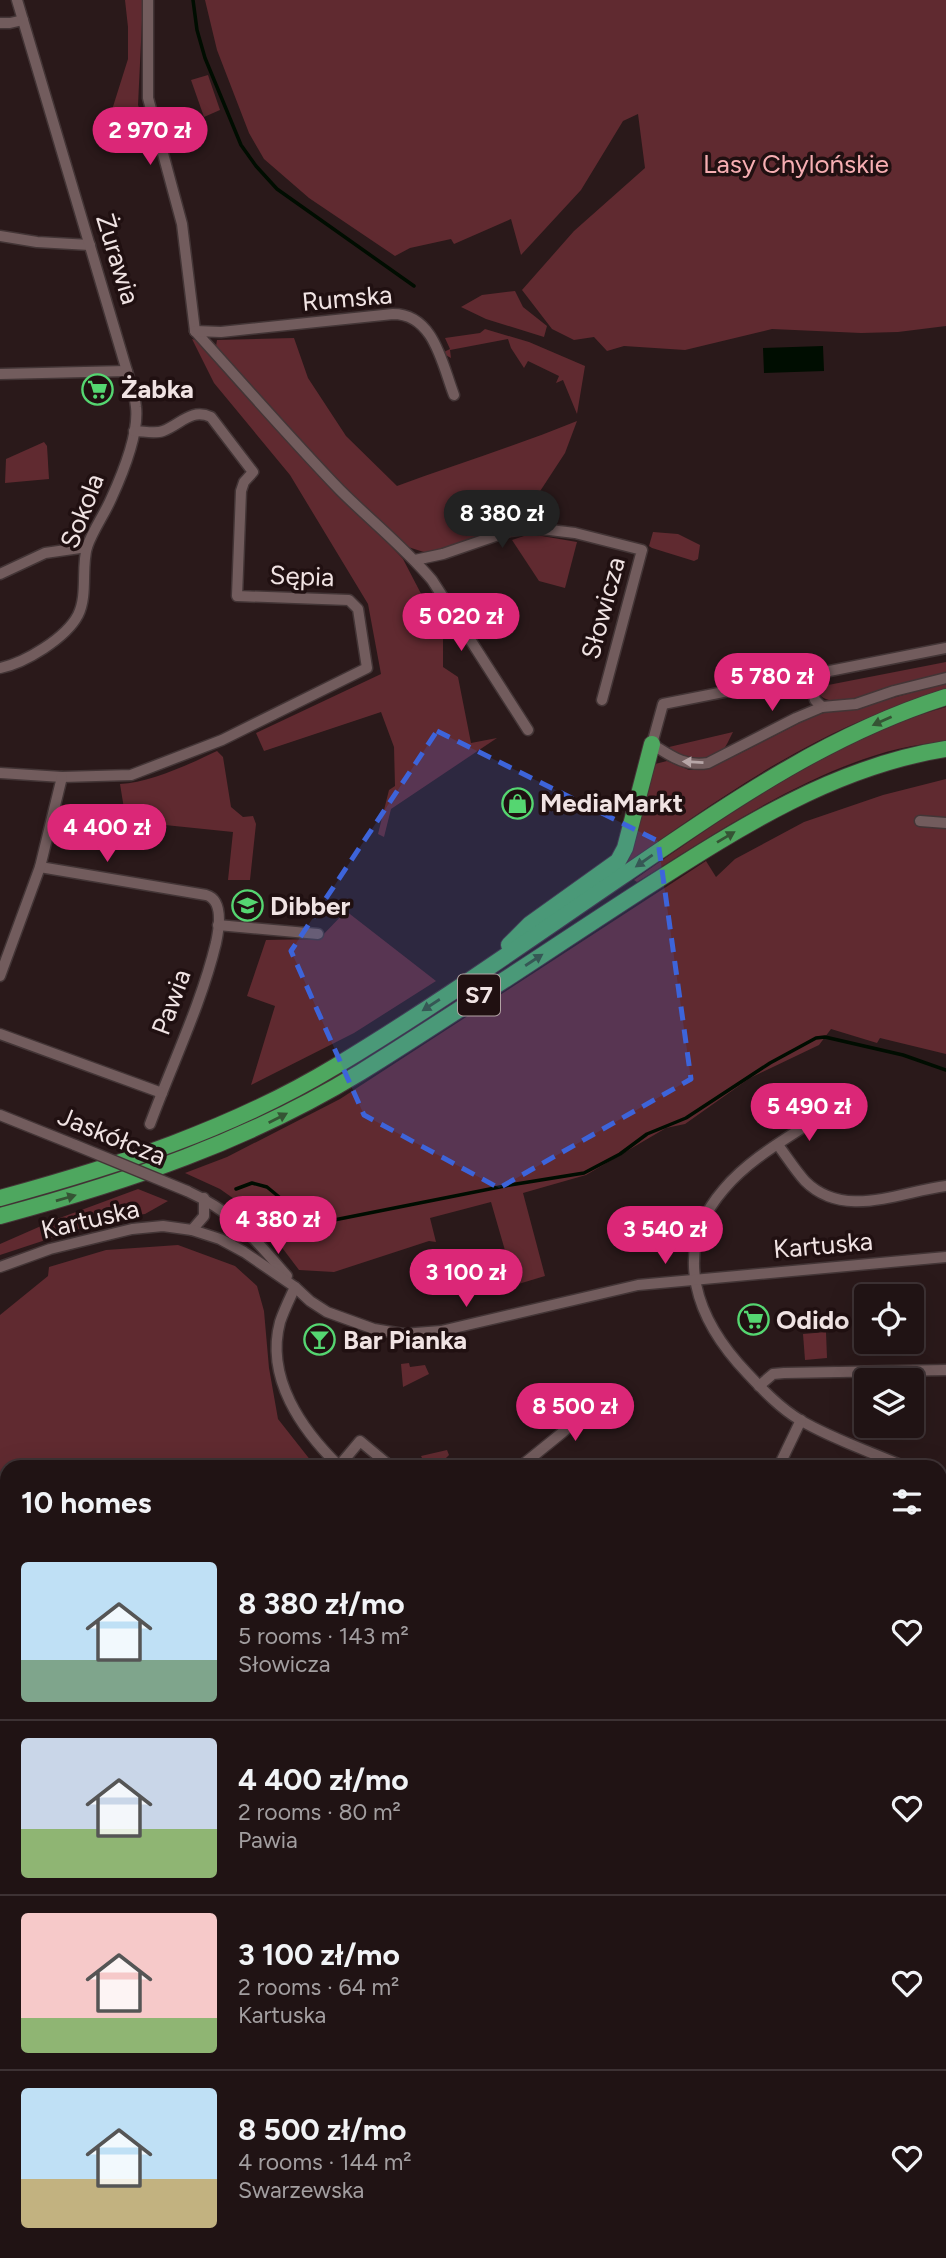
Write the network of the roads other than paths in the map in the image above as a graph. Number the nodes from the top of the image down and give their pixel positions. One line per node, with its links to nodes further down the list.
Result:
1 (17, 0): 3 (street, Żurawia)
2 (148, 0): 7 (street)
3 (23, 20): 4 (street); 6 (street, Żurawia)
4 (0, 23)
5 (0, 236): 6 (street)
6 (90, 244): 8 (street, Żurawia)
7 (195, 331): 10 (street, Rumska); 13 (street)
8 (127, 371): 9 (street); 11 (street, Sokola)
9 (0, 374)
10 (454, 395)
11 (134, 430): 12 (street, Sokola); 26 (street, Sępia)
12 (88, 547): 14 (street); 16 (street, Sokola)
13 (415, 560): 20 (street, Słowicza); 22 (street)
14 (0, 575)
15 (946, 648): 17 (street)
16 (0, 668)
17 (810, 676): 21 (street); 23 (street)
18 (946, 678): 21 (street)
19 (946, 698): 33 (highway, S7, one-way to 33)
20 (602, 700)
21 (822, 707): 23 (street, one-way to 23)
22 (528, 730)
23 (652, 744): 33 (highway)
24 (946, 749): 44 (highway, S7, one-way to 24)
25 (0, 773): 26 (street, Sępia)
26 (62, 777): 29 (street)
27 (920, 821): 28 (street)
28 (946, 823)
29 (40, 867): 30 (street); 32 (street)
30 (218, 925): 31 (street); 36 (street, Pawia)
31 (318, 934)
32 (4, 953): 34 (street)
33 (489, 968): 42 (highway, S7, one-way to 42)
34 (0, 976)
35 (0, 1034): 36 (street)
36 (162, 1093): 39 (street, Pawia)
37 (0, 1115): 43 (street, Jaskółcza, bridge)
38 (822, 1115): 40 (street)
39 (150, 1124)
40 (778, 1145): 41 (street); 48 (street)
41 (946, 1186)
42 (0, 1198)
43 (204, 1198): 45 (street); 49 (street, Jaskółcza)
44 (0, 1216)
45 (192, 1230): 47 (street, Kartuska); 49 (street, Kartuska)
46 (946, 1257): 48 (street, Kartuska)
47 (0, 1267)
48 (695, 1278): 49 (street, Kartuska); 51 (street)
49 (295, 1287): 54 (street)
50 (946, 1370): 51 (street)
51 (759, 1385): 53 (street)
52 (606, 1392): 57 (street)
53 (801, 1420): 58 (street); 59 (street)
54 (334, 1460)
55 (344, 1460): 56 (street)
56 (383, 1460)
57 (529, 1460)
58 (782, 1460)
59 (890, 1460)

